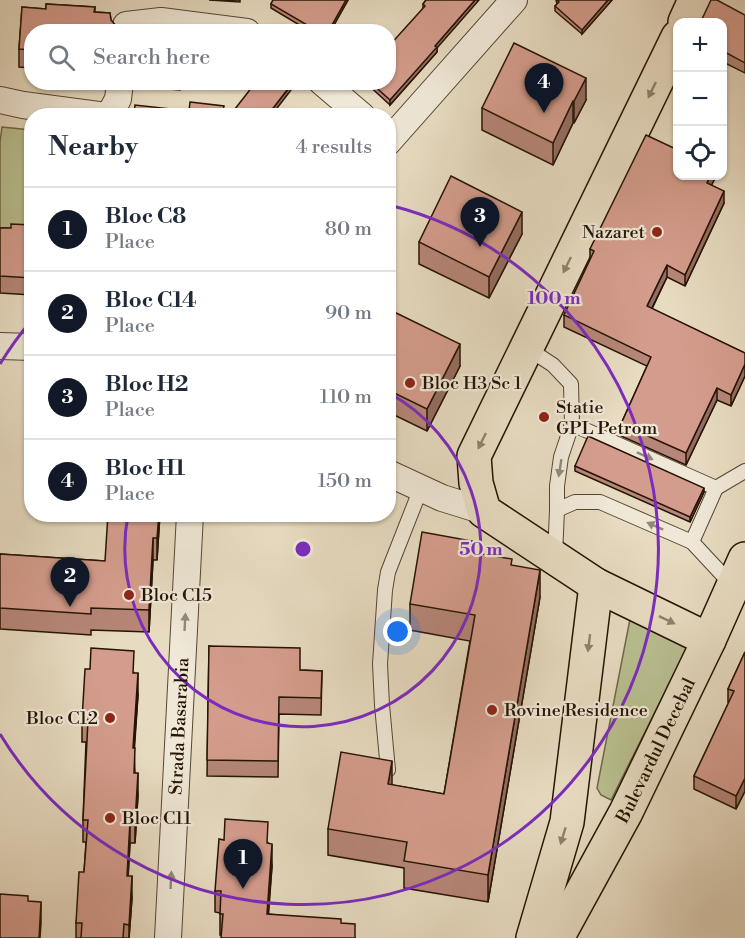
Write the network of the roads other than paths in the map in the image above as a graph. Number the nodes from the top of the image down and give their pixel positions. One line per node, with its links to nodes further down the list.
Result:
1 (514, 0): 13 (street)
2 (695, 0): 3 (main road)
3 (686, 18)
4 (135, 24): 5 (street)
5 (189, 24)
6 (673, 47): 16 (main road, one-way to 16)
7 (119, 90): 11 (street)
8 (331, 90): 12 (street)
9 (0, 100): 10 (street)
10 (46, 108)
11 (113, 108)
12 (353, 108)
13 (396, 132)
14 (0, 346): 15 (street)
15 (24, 347)
16 (527, 348): 17 (lane); 23 (main road, one-way to 23)
17 (572, 424): 21 (lane, one-way to 21); 22 (lane, one-way to 22)
18 (745, 471): 21 (lane)
19 (396, 477): 20 (street)
20 (421, 488): 23 (street); 30 (lane)
21 (716, 488): 25 (lane)
22 (557, 510): 25 (lane, one-way to 22); 26 (lane)
23 (484, 512): 26 (main road)
24 (190, 522): 31 (street, Strada Basarabia, one-way to 24)
25 (692, 542): 27 (lane)
26 (555, 559): 28 (main road)
27 (739, 573): 29 (main road, Bulevardul Decebal)
28 (596, 585): 29 (main road, one-way to 29); 32 (main road, one-way to 32)
29 (709, 640): 33 (main road, Bulevardul Decebal)
30 (388, 770)
31 (168, 938)
32 (532, 938)
33 (557, 938)

